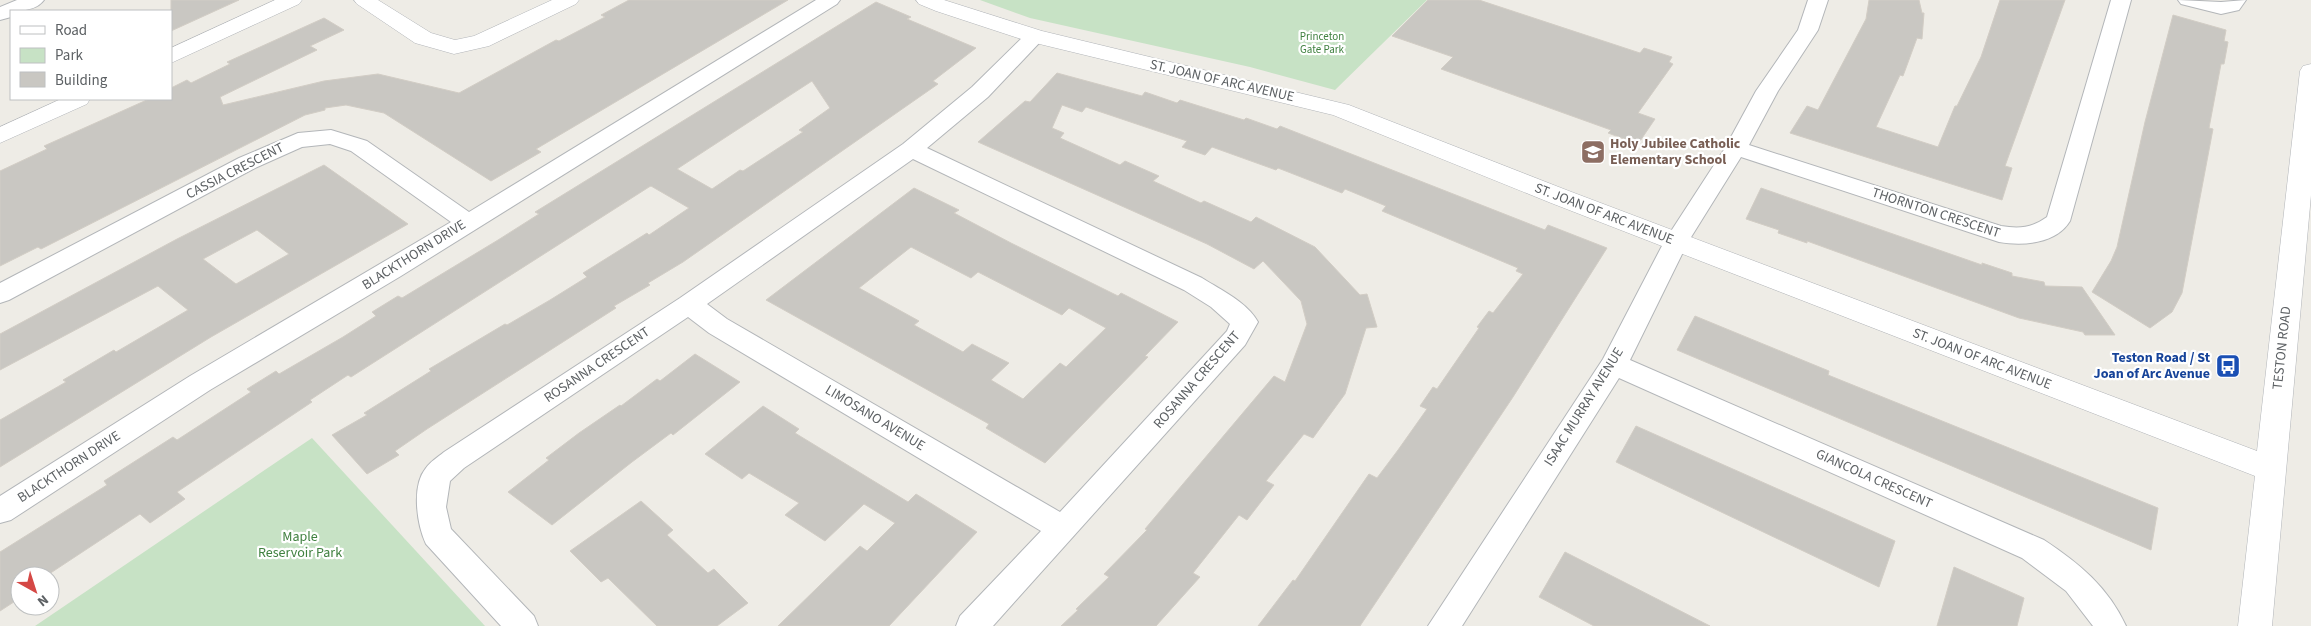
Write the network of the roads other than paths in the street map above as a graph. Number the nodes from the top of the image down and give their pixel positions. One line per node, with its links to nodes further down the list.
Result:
1 (34, 0): 11 (street)
2 (292, 0): 13 (street)
3 (364, 0): 4 (street)
4 (569, 0)
5 (830, 0): 19 (street, BLACKTHORN DRIVE)
6 (926, 0): 12 (street, ST. JOAN OF ARC AVENUE)
7 (1818, 0): 17 (street, ISAAC MURRAY AVENUE)
8 (2121, 0): 17 (street, THORNTON CRESCENT)
9 (2188, 0): 10 (street)
10 (2236, 0)
11 (0, 14)
12 (1035, 36): 18 (street, ROSANNA CRESCENT); 20 (street, ST. JOAN OF ARC AVENUE)
13 (172, 56)
14 (2311, 71): 24 (street, TESTON ROAD)
15 (77, 100): 16 (street)
16 (0, 136)
17 (1736, 148): 20 (street, ISAAC MURRAY AVENUE)
18 (911, 149): 22 (street, ROSANNA CRESCENT); 26 (street, ROSANNA CRESCENT)
19 (467, 222): 21 (street, CASSIA CRESCENT); 25 (street, BLACKTHORN DRIVE)
20 (1676, 242): 23 (street, ISAAC MURRAY AVENUE); 24 (street, ST. JOAN OF ARC AVENUE)
21 (0, 294)
22 (689, 304): 26 (street, LIMOSANO AVENUE); 28 (street, ROSANNA CRESCENT)
23 (1614, 364): 27 (street, ISAAC MURRAY AVENUE); 30 (street, GIANCOLA CRESCENT)
24 (2270, 469): 31 (street, TESTON ROAD)
25 (0, 511)
26 (1063, 529): 29 (street, ROSANNA CRESCENT)
27 (1450, 624)
28 (522, 626)
29 (972, 626)
30 (2110, 626)
31 (2255, 626)

